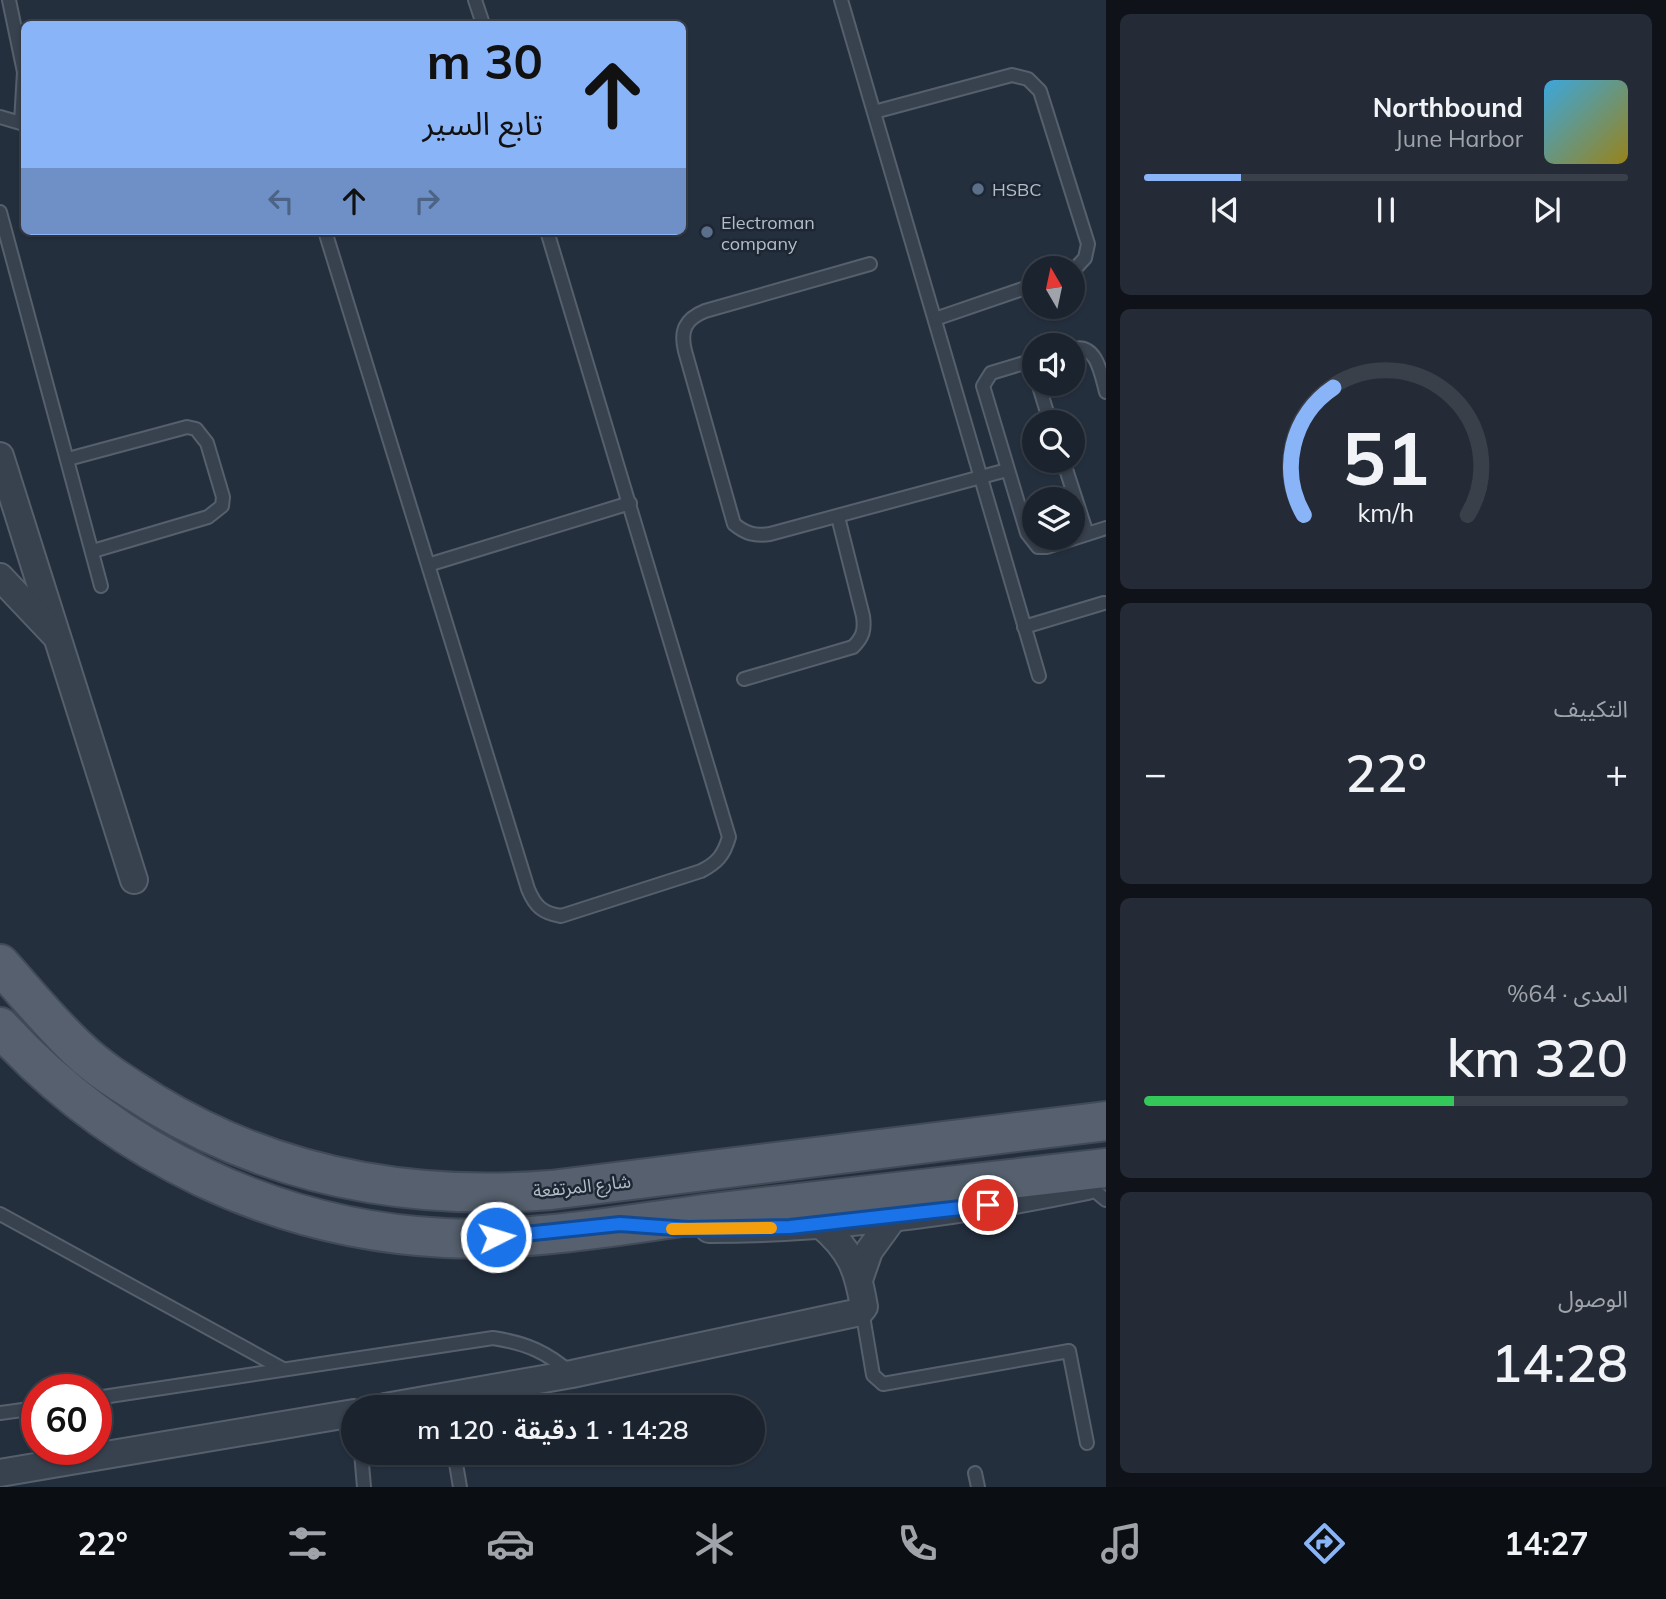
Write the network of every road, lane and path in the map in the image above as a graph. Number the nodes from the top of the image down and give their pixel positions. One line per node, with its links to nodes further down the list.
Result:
1 (9, 0): 5 (lane)
2 (475, 0): 4 (lane)
3 (841, 0): 6 (lane)
4 (482, 21)
5 (21, 43)
6 (874, 112): 12 (lane); 15 (lane)
7 (0, 117): 8 (lane)
8 (21, 122)
9 (0, 212): 20 (lane)
10 (326, 235): 29 (lane)
11 (548, 235): 24 (lane)
12 (1085, 258)
13 (870, 264): 25 (lane)
14 (1022, 289): 15 (lane)
15 (934, 319): 23 (lane)
16 (1085, 349): 18 (lane)
17 (1022, 366): 21 (lane)
18 (1106, 392)
19 (0, 456): 34 (street)
20 (68, 459): 28 (lane); 28 (lane)
21 (1007, 470): 23 (lane); 27 (lane)
22 (1067, 473): 27 (lane)
23 (980, 478): 25 (lane); 33 (lane)
24 (630, 503): 29 (lane); 29 (lane)
25 (838, 517): 36 (lane)
26 (1106, 528): 27 (lane)
27 (1087, 534)
28 (93, 551): 31 (lane)
29 (430, 564)
30 (0, 577): 34 (street)
31 (101, 586)
32 (1104, 603): 33 (lane)
33 (1024, 627): 35 (lane)
34 (58, 640): 37 (street)
35 (1039, 676)
36 (744, 679)
37 (134, 880)
38 (0, 964): 40 (main road, شارع المرتفعة)
39 (0, 1027): 44 (main road)
40 (1103, 1120)
41 (1102, 1184): 43 (street); 44 (main road)
42 (0, 1213): 48 (lane)
43 (893, 1218): 45 (street); 46 (street)
44 (620, 1224): 45 (street)
45 (821, 1225): 46 (street)
46 (860, 1277): 47 (street)
47 (862, 1310): 49 (street); 55 (lane)
48 (283, 1369): 49 (lane); 51 (lane)
49 (572, 1374): 50 (street)
50 (475, 1395)
51 (112, 1396)
52 (21, 1410): 53 (lane)
53 (0, 1413)
54 (341, 1415): 59 (street)
55 (1087, 1443)
56 (362, 1465): 60 (lane)
57 (456, 1465): 61 (lane)
58 (975, 1473): 62 (lane)
59 (0, 1474)
60 (364, 1487)
61 (460, 1487)
62 (978, 1487)

